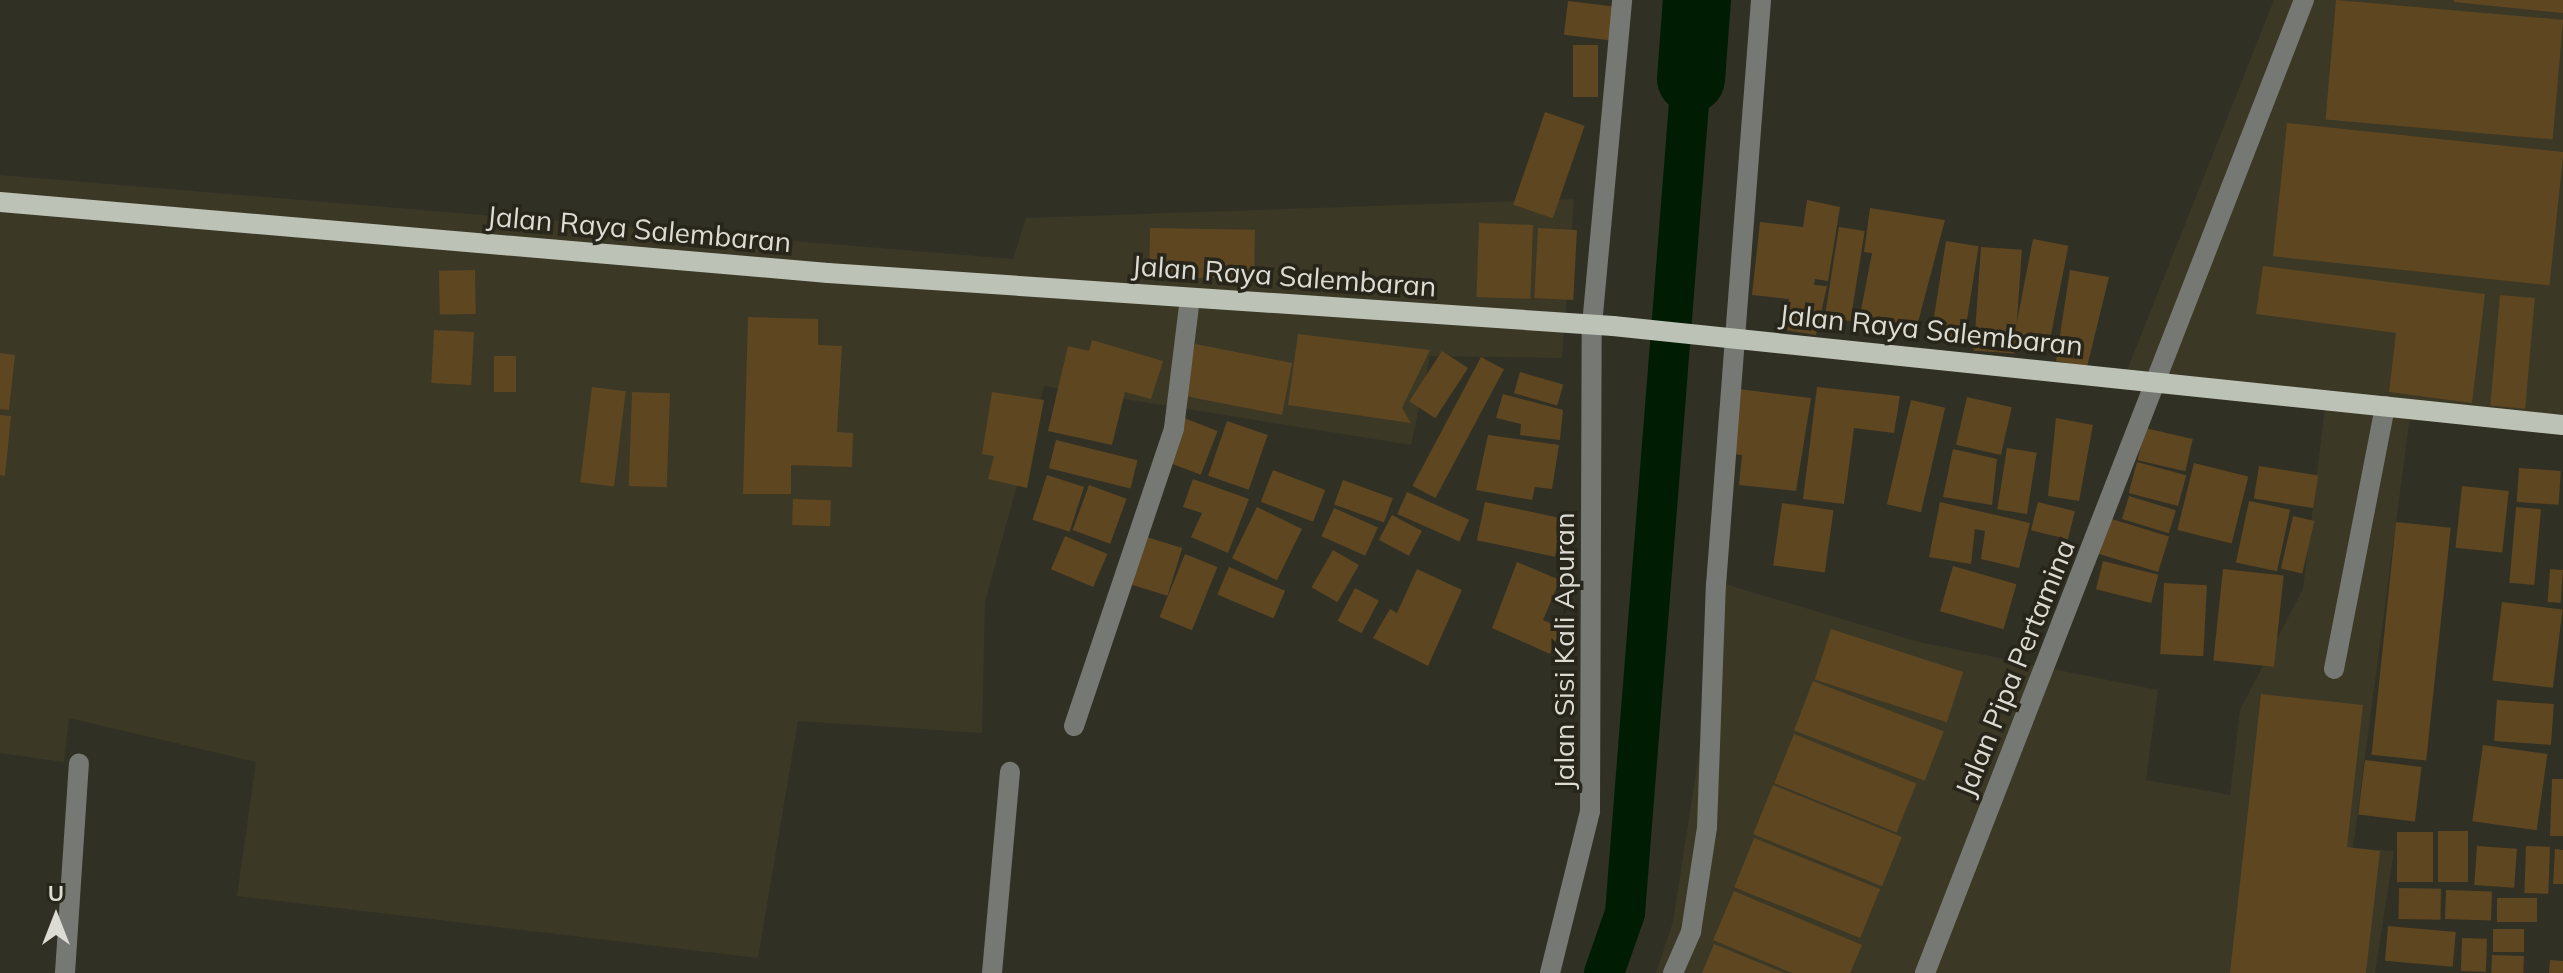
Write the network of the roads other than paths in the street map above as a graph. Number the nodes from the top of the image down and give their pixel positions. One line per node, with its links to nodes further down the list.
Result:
1 (1622, 0): 6 (street, Jalan Sisi Kali Apuran)
2 (1761, 0): 7 (street)
3 (2304, 0): 8 (street, Jalan Pipa Pertamina)
4 (0, 202): 5 (main road, Jalan Raya Salembaran)
5 (1190, 298): 6 (main road, Jalan Raya Salembaran); 12 (street)
6 (1592, 325): 7 (main road, Jalan Raya Salembaran); 17 (street, Jalan Sisi Kali Apuran)
7 (1739, 337): 8 (main road, Jalan Raya Salembaran); 18 (street)
8 (2158, 383): 9 (main road, Jalan Raya Salembaran); 19 (street, Jalan Pipa Pertamina)
9 (2385, 406): 10 (main road, Jalan Raya Salembaran); 11 (street)
10 (2563, 425)
11 (2334, 669)
12 (1074, 726)
13 (79, 763): 15 (street)
14 (1010, 772): 16 (street)
15 (65, 973)
16 (992, 973)
17 (1550, 973)
18 (1673, 973)
19 (1925, 973)

